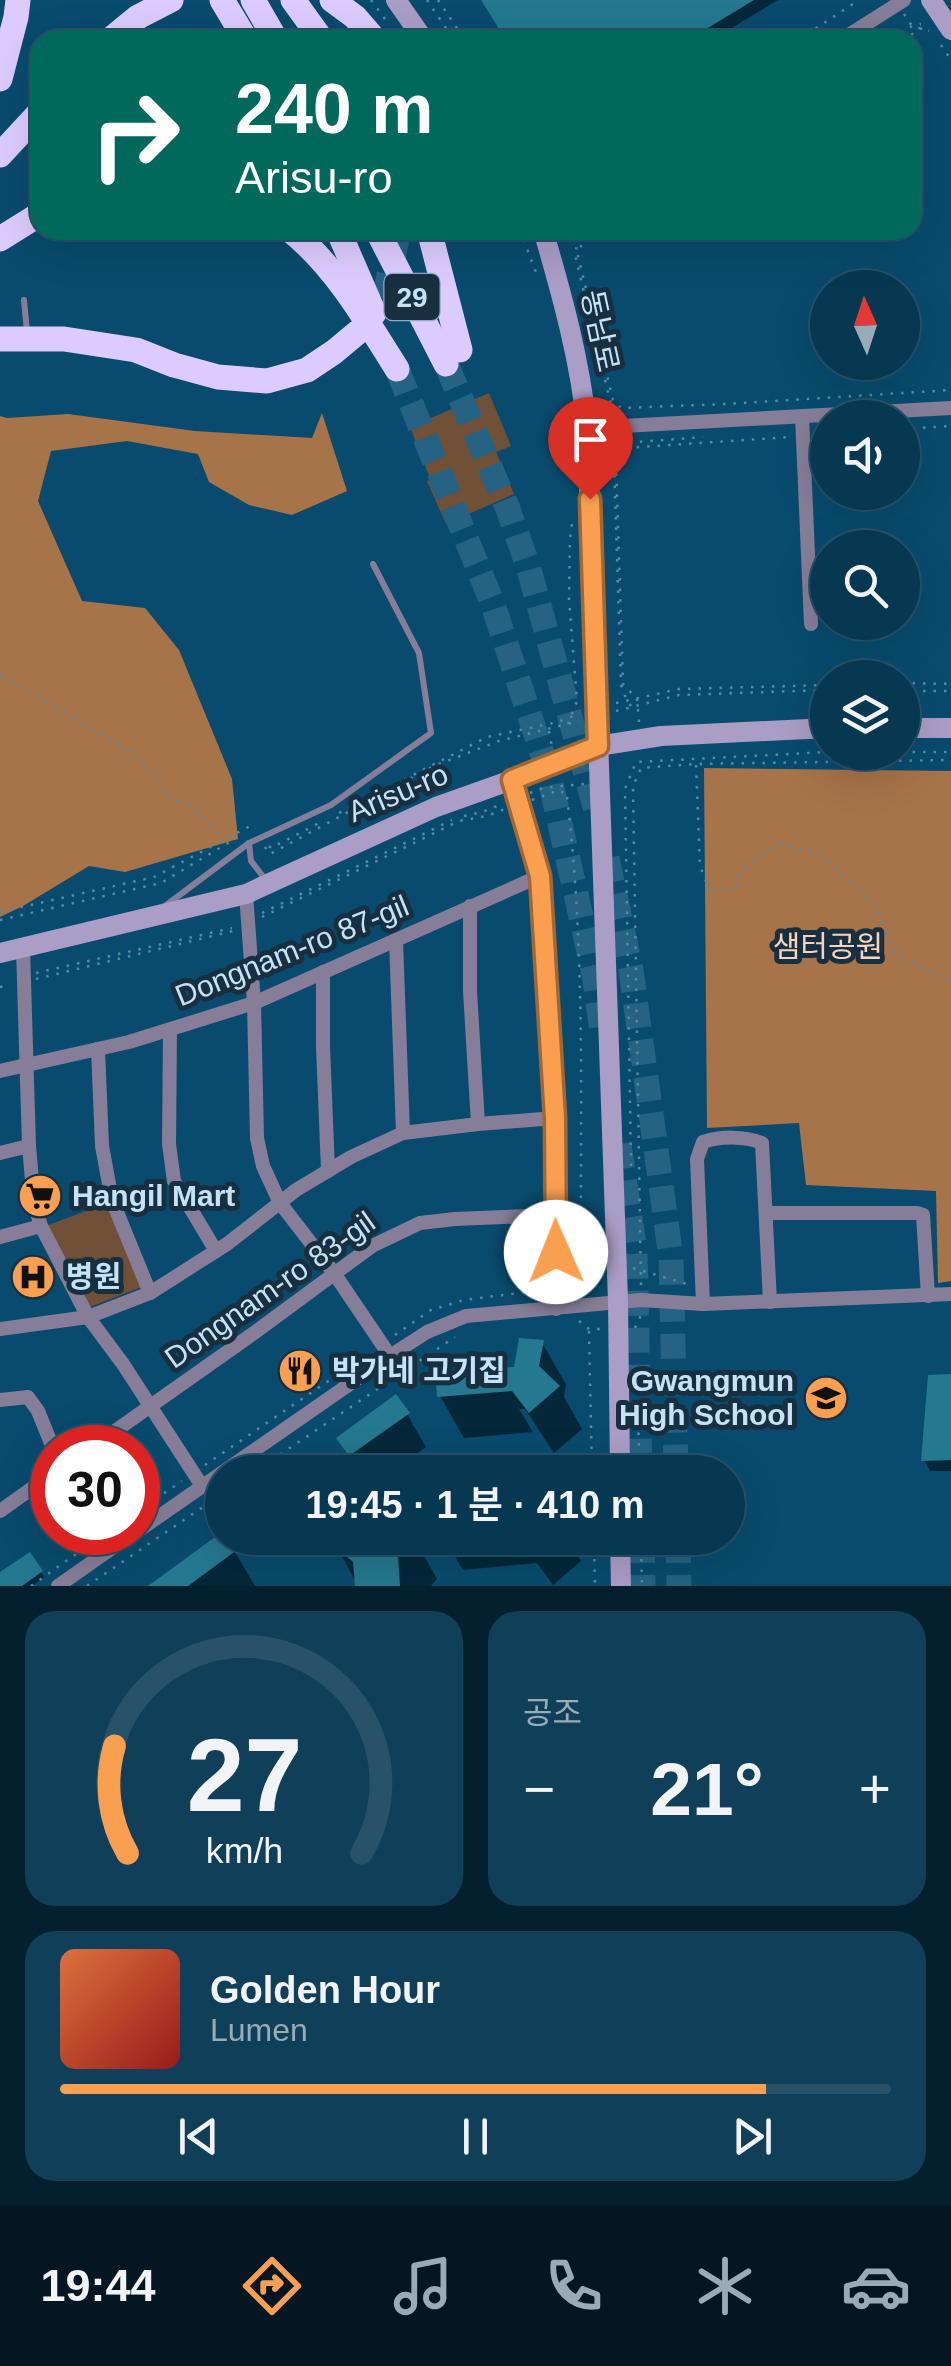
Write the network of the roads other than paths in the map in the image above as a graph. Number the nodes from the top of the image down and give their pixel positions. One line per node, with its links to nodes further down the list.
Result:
1 (18, 0): 18 (highway)
2 (171, 0): 10 (highway)
3 (222, 0): 11 (highway)
4 (253, 0): 12 (highway)
5 (293, 0): 13 (highway)
6 (332, 0): 14 (highway)
7 (396, 0): 15 (main road)
8 (904, 0): 16 (street)
9 (931, 0): 17 (main road)
10 (122, 30)
11 (240, 30)
12 (270, 30)
13 (315, 30)
14 (366, 30)
15 (417, 30)
16 (857, 30)
17 (942, 36)
18 (0, 79)
19 (30, 123): 20 (highway)
20 (0, 155)
21 (30, 220): 22 (highway)
22 (0, 239)
23 (302, 240): 24 (highway, 29)
24 (342, 240)
25 (383, 240): 26 (highway, 29)
26 (430, 240)
27 (546, 240): 35 (main road, 동남로)
28 (24, 300): 30 (lane)
29 (358, 332): 30 (highway)
30 (28, 338): 31 (highway); 32 (highway)
31 (0, 339)
32 (0, 347)
33 (951, 408): 34 (street)
34 (802, 416): 35 (street); 37 (street)
35 (587, 428): 41 (main road, 동남로)
36 (372, 564): 43 (lane)
37 (810, 624)
38 (920, 728): 39 (main road)
39 (951, 728)
40 (810, 729): 41 (main road, Arisu-ro)
41 (598, 746): 42 (main road, Arisu-ro); 74 (main road, 동남로)
42 (516, 794): 44 (street); 45 (main road, Arisu-ro)
43 (249, 843): 45 (lane); 48 (lane)
44 (540, 876): 47 (street, Dongnam-ro 87-gil); 58 (street)
45 (269, 884): 46 (main road, Arisu-ro)
46 (246, 894): 48 (main road, Arisu-ro); 53 (street)
47 (470, 906): 49 (street, Dongnam-ro 87-gil); 59 (street)
48 (150, 916): 50 (main road, Arisu-ro)
49 (396, 940): 52 (street, Dongnam-ro 87-gil); 60 (street)
50 (23, 948): 51 (main road, Arisu-ro); 56 (street)
51 (0, 953)
52 (323, 972): 53 (street, Dongnam-ro 87-gil); 63 (street)
53 (254, 1003): 54 (street, Dongnam-ro 87-gil); 64 (street)
54 (170, 1030): 55 (street, Dongnam-ro 87-gil); 69 (street)
55 (98, 1049): 56 (street, Dongnam-ro 87-gil); 71 (street)
56 (27, 1065): 57 (street, Dongnam-ro 87-gil); 61 (street)
57 (0, 1071)
58 (555, 1118): 59 (street); 66 (street)
59 (478, 1124): 60 (street)
60 (404, 1133): 63 (street)
61 (29, 1146): 62 (street); 67 (street)
62 (0, 1153)
63 (328, 1171): 64 (street)
64 (280, 1202): 69 (street); 70 (street)
65 (766, 1213): 73 (street); 75 (street); 76 (street)
66 (555, 1215): 70 (street, Dongnam-ro 83-gil); 77 (street)
67 (40, 1226): 68 (street); 78 (street)
68 (0, 1236)
69 (216, 1251): 71 (street)
70 (334, 1273): 80 (street); 82 (street, Dongnam-ro 83-gil)
71 (150, 1293): 78 (street)
72 (951, 1294): 73 (street)
73 (928, 1296): 75 (street)
74 (618, 1301): 76 (street); 77 (street); 85 (main road, 동남로)
75 (770, 1302): 76 (street)
76 (703, 1304)
77 (556, 1309): 80 (street)
78 (88, 1317): 79 (street); 82 (street)
79 (0, 1329)
80 (390, 1356): 86 (street)
81 (0, 1400): 83 (street)
82 (151, 1407): 84 (street, Dongnam-ro 83-gil); 86 (street)
83 (44, 1425)
84 (125, 1425)
85 (620, 1455)
86 (202, 1486): 89 (street)
87 (30, 1490): 88 (street)
88 (0, 1511)
89 (160, 1515)
90 (103, 1555): 92 (street)
91 (620, 1555): 93 (main road)
92 (58, 1586)
93 (621, 1586)

